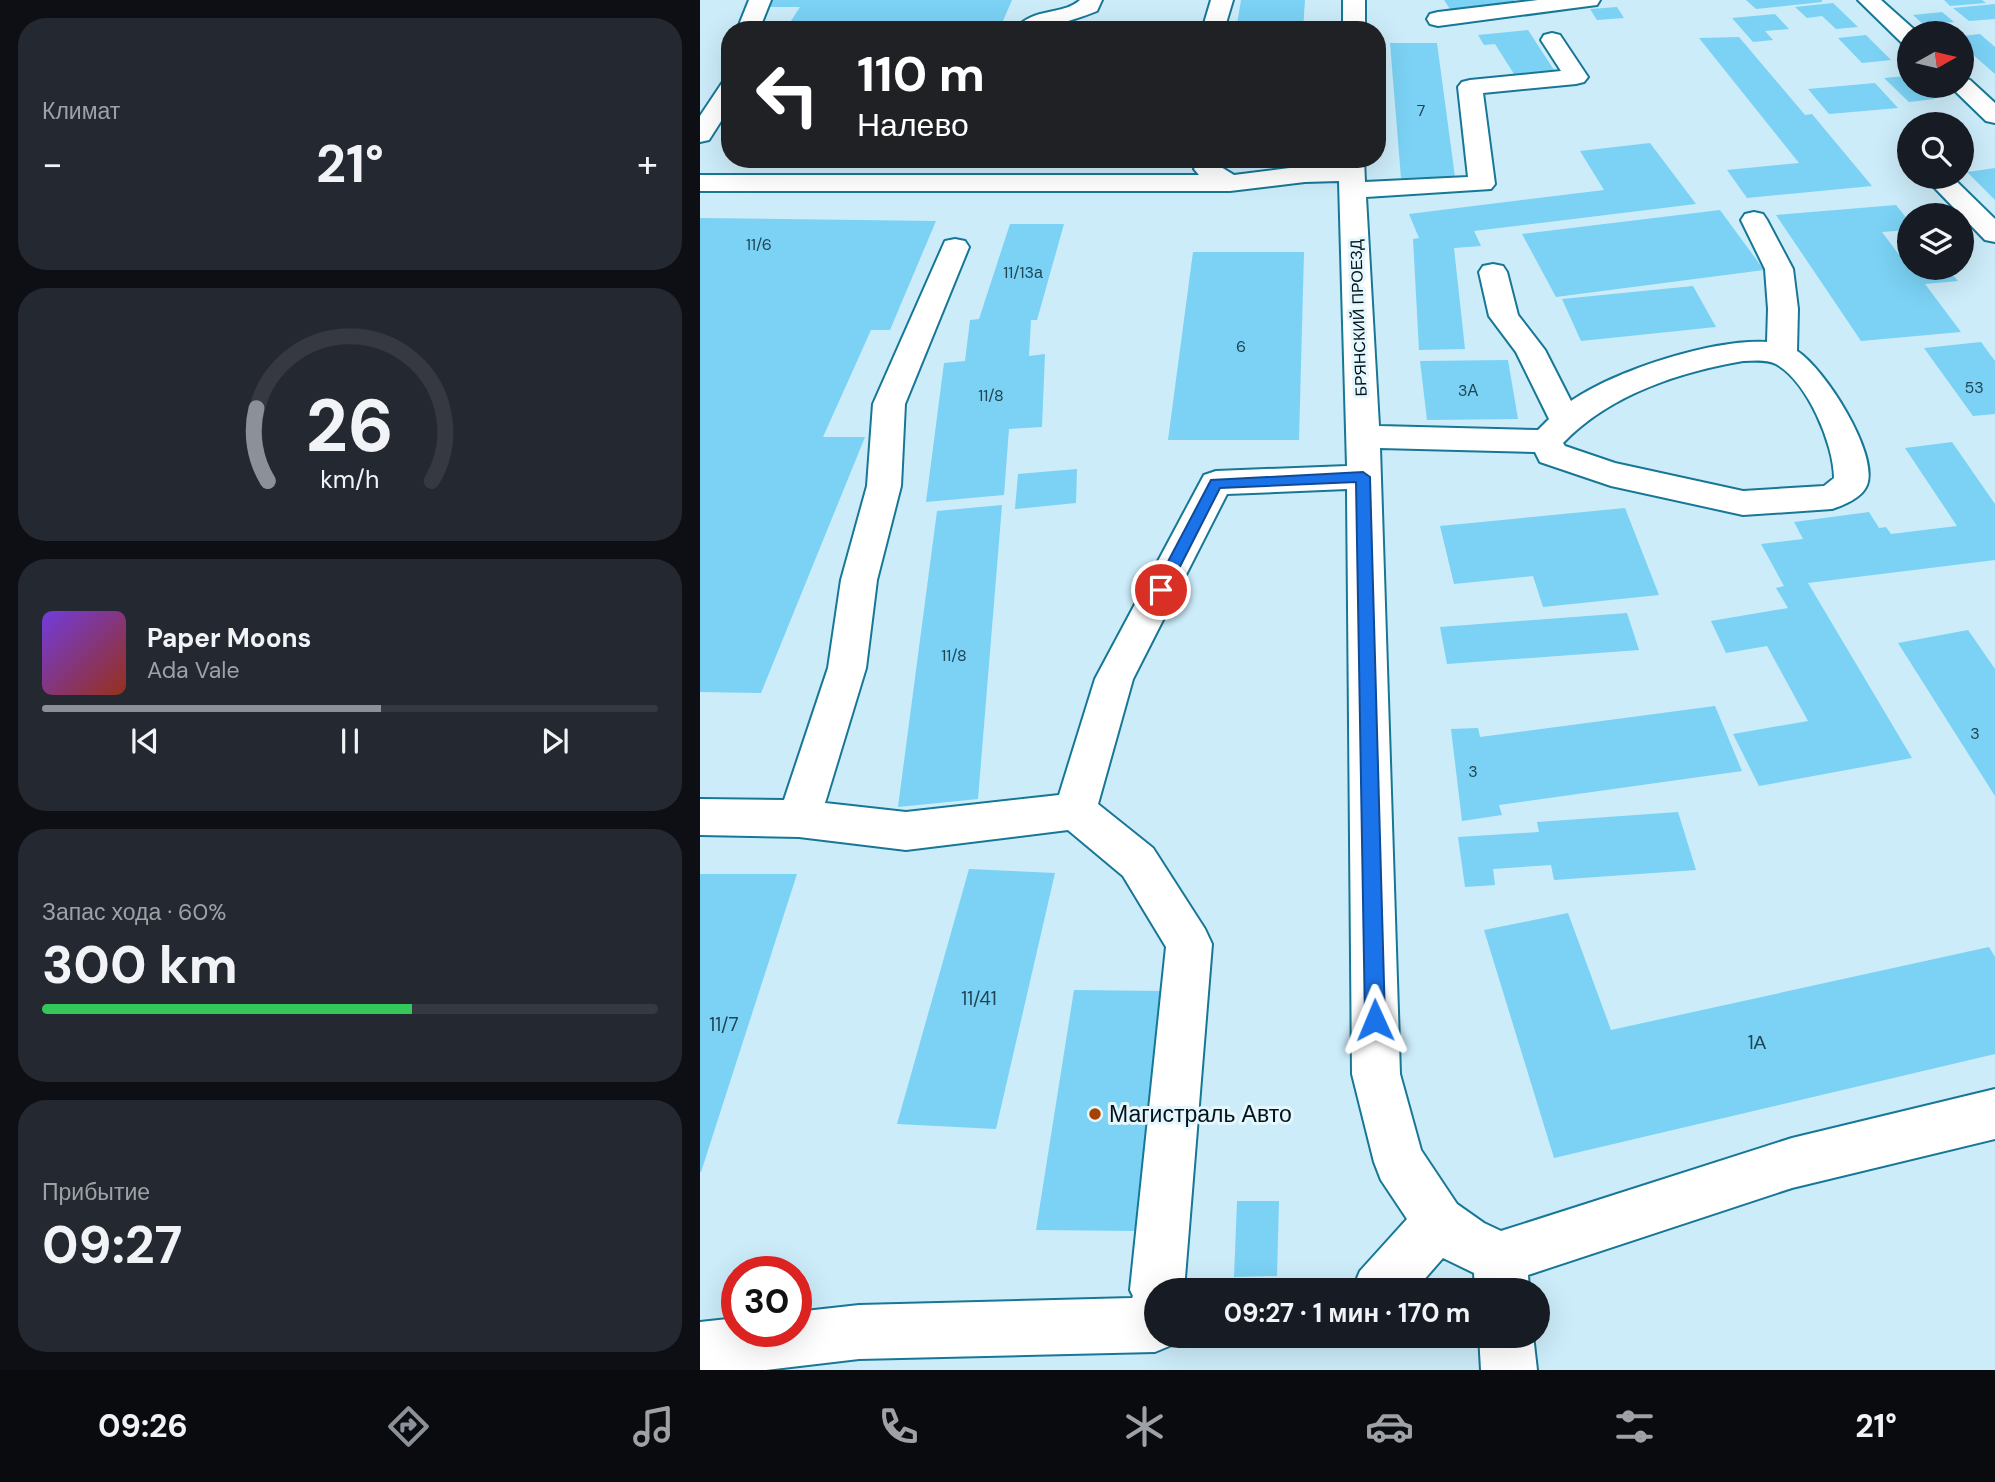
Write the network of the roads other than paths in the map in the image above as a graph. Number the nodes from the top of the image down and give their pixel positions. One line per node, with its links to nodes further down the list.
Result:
1 (760, 0): 8 (street)
2 (1091, 0): 9 (street)
3 (1222, 0): 10 (street)
4 (1354, 0): 11 (street)
5 (1590, 0): 7 (street)
6 (1869, 0): 12 (street)
7 (1438, 19)
8 (751, 21)
9 (1037, 21)
10 (1216, 21)
11 (1354, 21)
12 (1897, 26)
13 (1552, 40): 20 (street)
14 (1974, 96): 16 (street)
15 (721, 102): 17 (street)
16 (1995, 116)
17 (700, 135)
18 (1208, 168): 22 (street)
19 (976, 171): 21 (street); 22 (street)
20 (1352, 174): 22 (street); 30 (street, БРЯНСКИЙ ПРОЕЗД)
21 (700, 183)
22 (1230, 183)
23 (1950, 189): 25 (street)
24 (1754, 220): 28 (street)
25 (1995, 234)
26 (955, 247): 34 (street)
27 (1493, 272): 29 (street)
28 (1782, 355): 29 (street); 29 (street)
29 (1556, 431): 30 (street)
30 (1363, 436): 31 (street, БРЯНСКИЙ ПРОЕЗД)
31 (1363, 477): 32 (street); 36 (street, БРЯНСКИЙ ПРОЕЗД)
32 (1075, 811): 34 (street); 38 (street)
33 (700, 817): 34 (street)
34 (799, 819)
35 (1995, 1114): 37 (street)
36 (1439, 1223): 37 (street); 39 (street)
37 (1501, 1274)
38 (1159, 1278)
39 (1390, 1278)
40 (1144, 1311): 42 (street)
41 (1507, 1348): 43 (street)
42 (700, 1350)
43 (1509, 1370)

